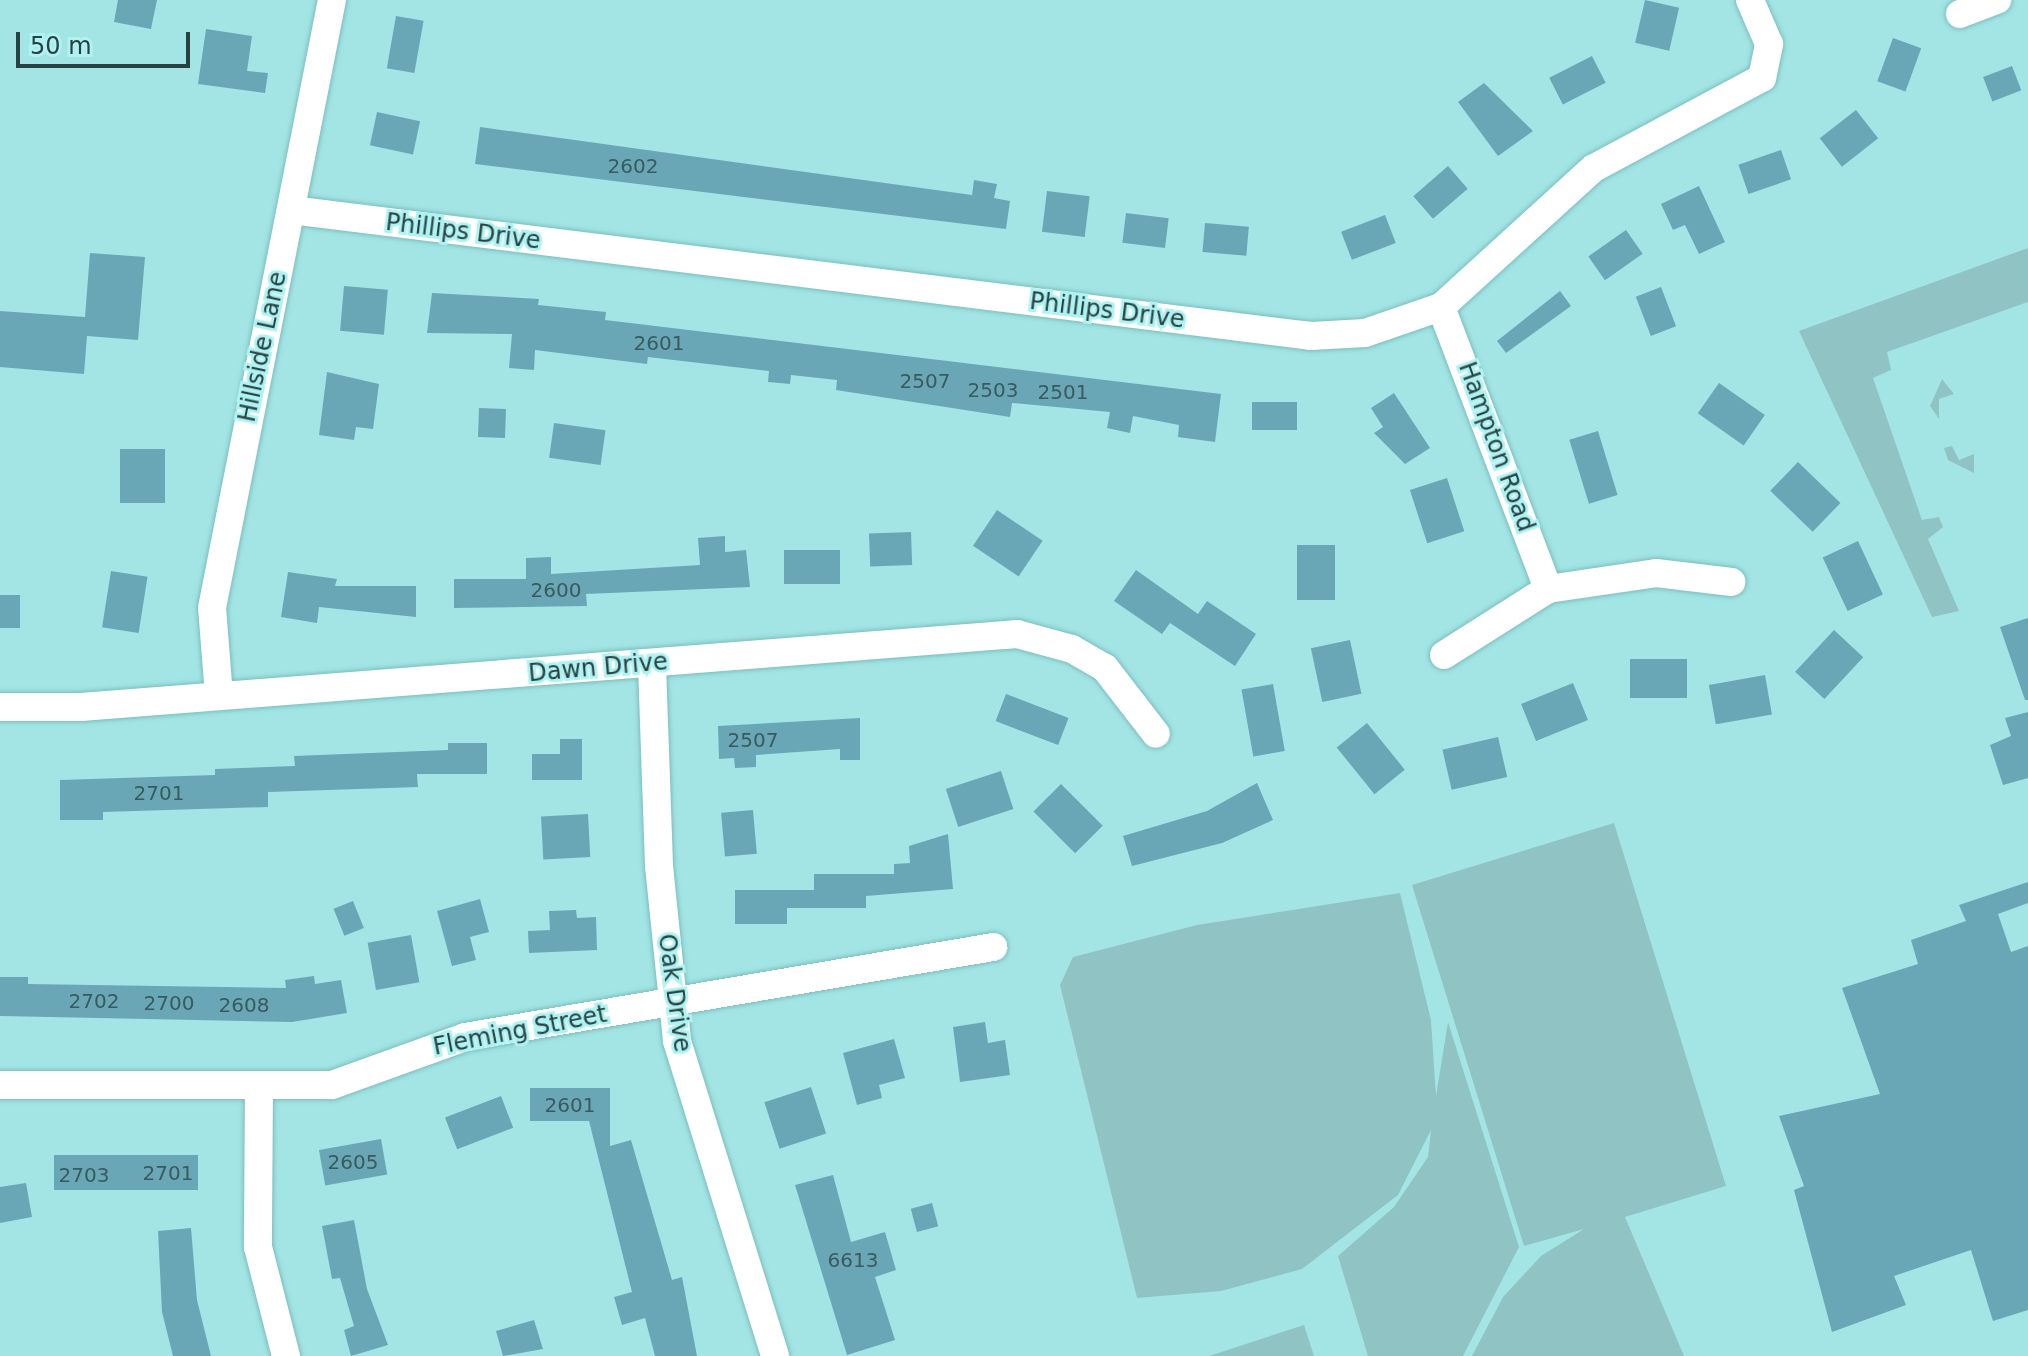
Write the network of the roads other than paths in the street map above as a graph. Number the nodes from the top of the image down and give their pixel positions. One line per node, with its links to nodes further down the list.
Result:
1 (332, 0): 5 (street, Hillside Lane)
2 (1750, 0): 6 (street, Phillips Drive)
3 (1997, 0): 4 (street)
4 (1960, 14)
5 (291, 210): 6 (street, Phillips Drive); 11 (street, Hillside Lane)
6 (1441, 307): 8 (street, Hampton Road)
7 (1731, 582): 8 (street)
8 (1548, 589): 9 (street)
9 (1444, 655)
10 (652, 665): 11 (street, Dawn Drive); 13 (street, Dawn Drive); 15 (street, Oak Drive)
11 (219, 696): 12 (street, Dawn Drive)
12 (0, 707)
13 (1156, 734)
14 (993, 947): 15 (street, Fleming Street)
15 (673, 1004): 17 (street, Fleming Street); 19 (street, Oak Drive)
16 (0, 1085): 17 (street, Fleming Street)
17 (259, 1085): 18 (street)
18 (286, 1356)
19 (775, 1356)

